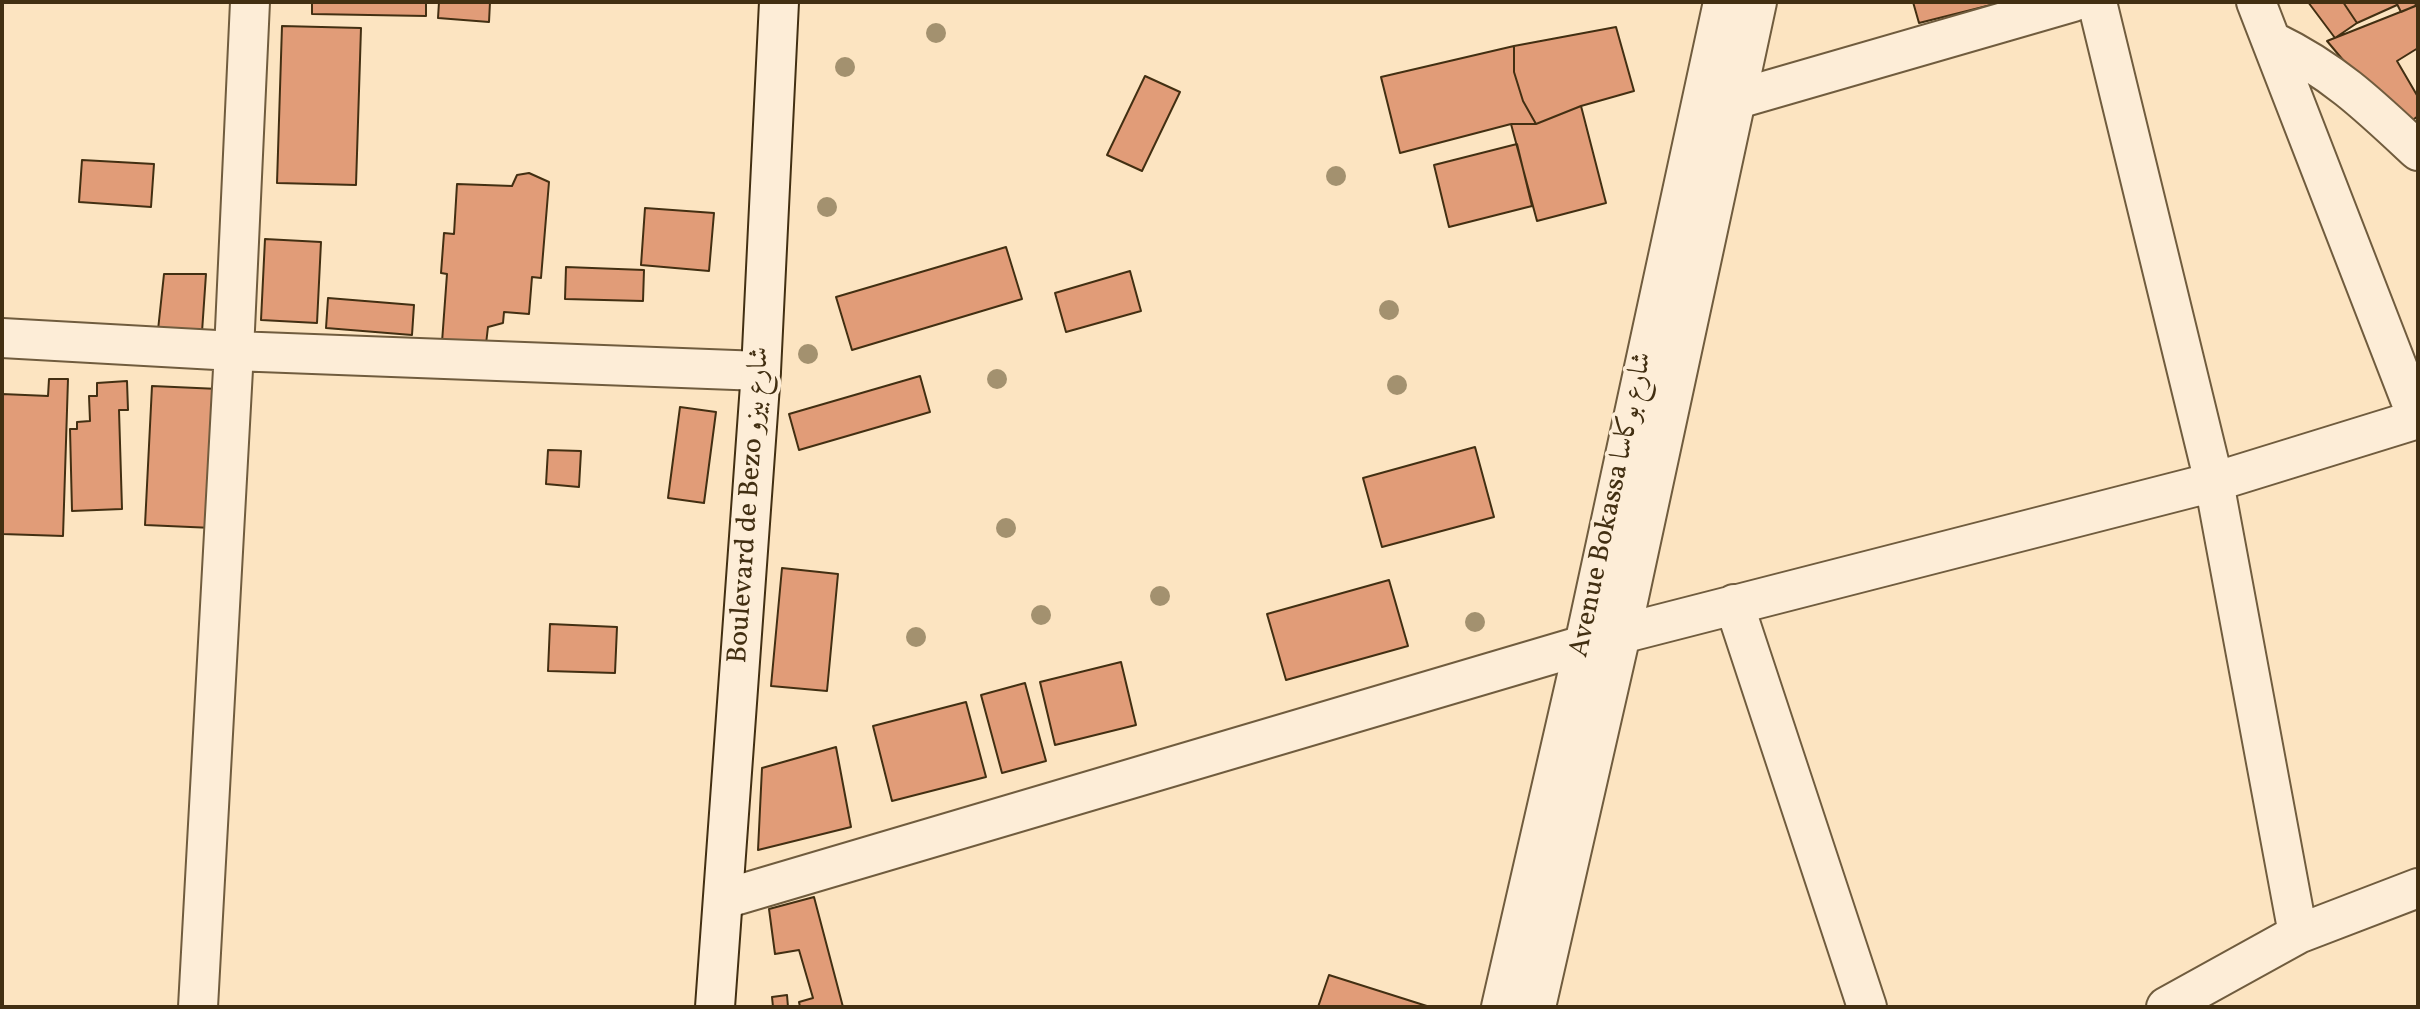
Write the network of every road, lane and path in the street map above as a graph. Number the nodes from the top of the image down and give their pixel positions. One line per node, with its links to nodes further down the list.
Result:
1 (250, 2): 12 (street)
2 (779, 2): 13 (street, Boulevard de Bezo شارع بيزو)
3 (1723, 2): 18 (street, Avenue Bokassa شارع بوكاسا)
4 (1757, 2): 9 (street, Avenue Bokassa شارع بوكاسا)
5 (2073, 2): 9 (street)
6 (2097, 2): 15 (street)
7 (2256, 2): 8 (street)
8 (2273, 42): 10 (street); 14 (street)
9 (1734, 100): 17 (street, Avenue Bokassa شارع بوكاسا)
10 (2418, 151)
11 (2, 338): 12 (street)
12 (234, 351): 13 (street); 22 (street)
13 (761, 371): 20 (street, Boulevard de Bezo شارع بيزو)
14 (2418, 420): 15 (street)
15 (2214, 482): 16 (street); 21 (street)
16 (1734, 604): 17 (street); 26 (street)
17 (1621, 634): 18 (street); 25 (street, Avenue Bokassa شارع بوكاسا)
18 (1584, 645): 20 (street); 24 (street, Avenue Bokassa شارع بوكاسا)
19 (2418, 888): 21 (street)
20 (724, 899): 23 (street, Boulevard de Bezo شارع بيزو)
21 (2298, 934): 27 (street)
22 (198, 1007)
23 (715, 1007)
24 (1501, 1007)
25 (1536, 1007)
26 (1867, 1007)
27 (2166, 1007)

